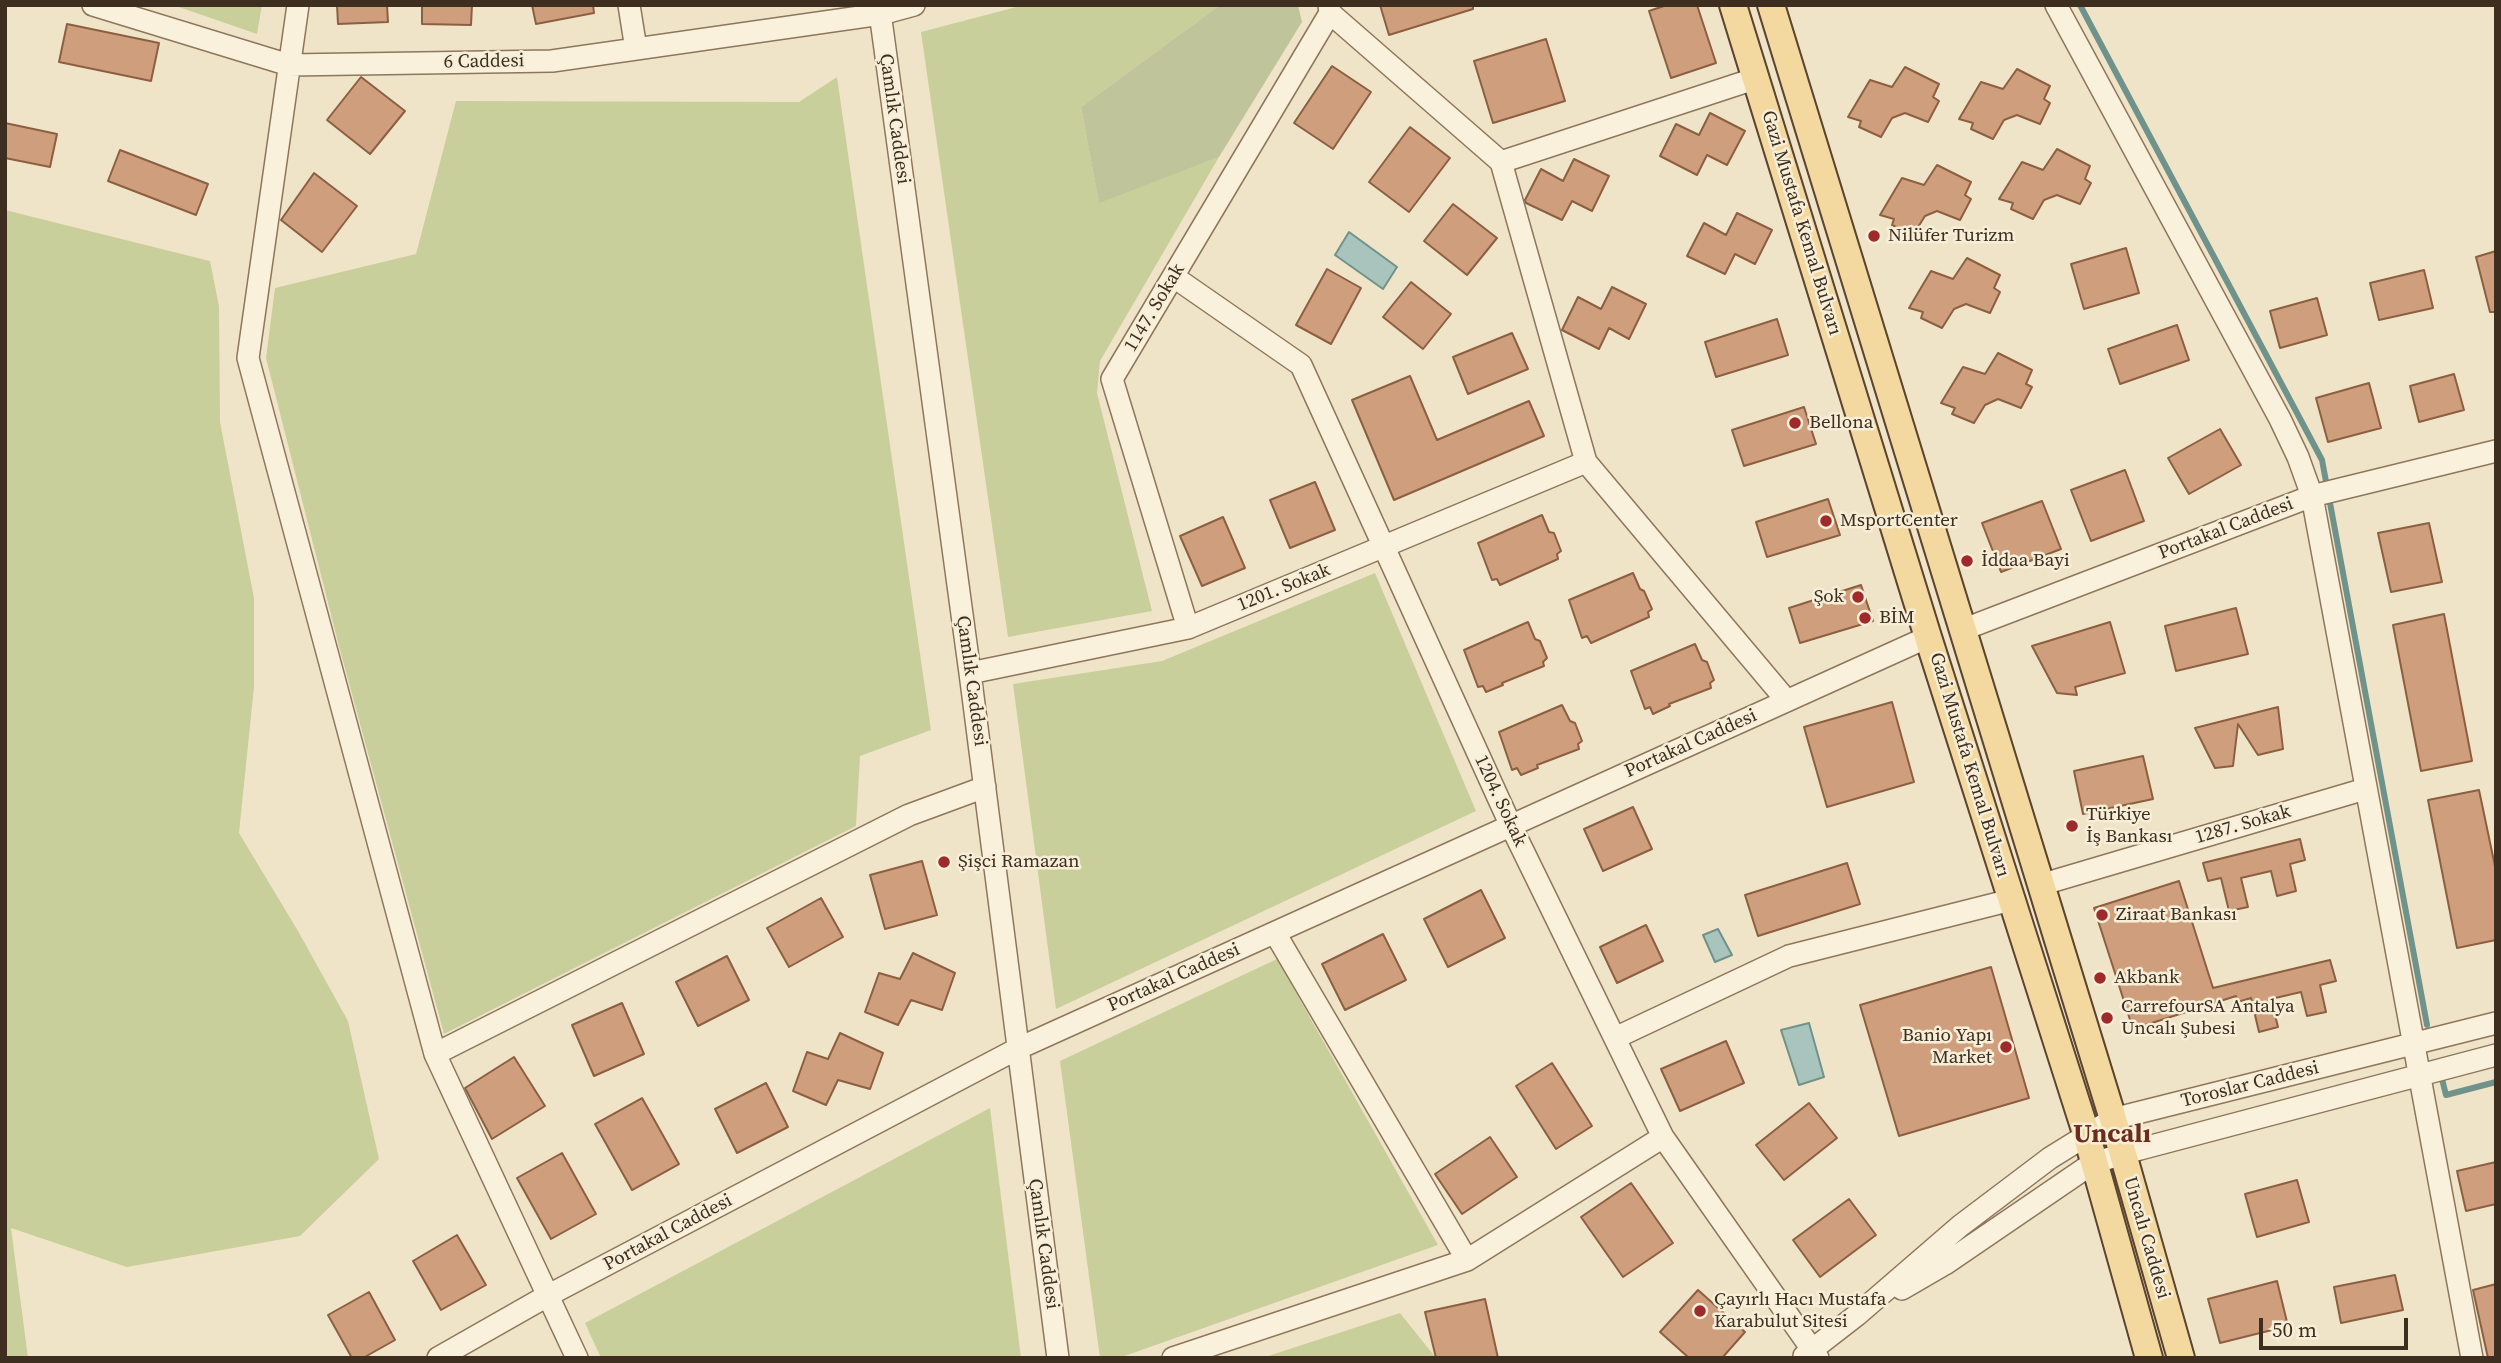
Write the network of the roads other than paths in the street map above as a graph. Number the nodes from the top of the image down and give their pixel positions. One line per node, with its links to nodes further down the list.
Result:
1 (93, 5): 11 (street, 6 Caddesi)
2 (298, 5): 11 (street)
3 (629, 5): 10 (street)
4 (914, 5): 9 (street, 6 Caddesi)
5 (1733, 5): 12 (main road, Gazi Mustafa Kemal Bulvarı)
6 (1771, 5): 20 (main road, Gazi Mustafa Kemal Bulvarı)
7 (2056, 5): 17 (street)
8 (1329, 9): 13 (street); 14 (street, 1147. Sokak)
9 (880, 10): 10 (street, 6 Caddesi); 22 (street, Çamlık Caddesi)
10 (636, 49): 11 (street, 6 Caddesi)
11 (289, 65): 34 (street)
12 (1757, 78): 13 (street); 21 (main road, Gazi Mustafa Kemal Bulvarı)
13 (1501, 162): 16 (street)
14 (1174, 277): 18 (street, 1204. Sokak); 19 (street, 1147. Sokak)
15 (2496, 451): 17 (street, Portakal Caddesi)
16 (1586, 462): 18 (street, 1201. Sokak); 23 (street)
17 (2312, 496): 20 (street, Portakal Caddesi); 25 (street)
18 (1385, 547): 19 (street, 1201. Sokak); 26 (street, 1204. Sokak)
19 (1188, 628): 22 (street, 1201. Sokak)
20 (1962, 629): 27 (main road, Gazi Mustafa Kemal Bulvarı)
21 (1928, 636): 23 (street, Portakal Caddesi); 28 (main road, Gazi Mustafa Kemal Bulvarı)
22 (970, 673): 24 (street, Çamlık Caddesi)
23 (1787, 701): 26 (street, Portakal Caddesi)
24 (985, 787): 33 (street, Çamlık Caddesi); 34 (street)
25 (2365, 789): 27 (street, 1287. Sokak); 32 (street)
26 (1511, 826): 29 (street, Portakal Caddesi); 31 (street, 1204. Sokak)
27 (2040, 885): 37 (main road, Gazi Mustafa Kemal Bulvarı)
28 (2011, 900): 31 (street); 38 (main road, Gazi Mustafa Kemal Bulvarı)
29 (1275, 933): 33 (street, Portakal Caddesi); 42 (street)
30 (2496, 1023): 32 (street, Toroslar Caddesi)
31 (1615, 1038): 39 (street, 1204. Sokak)
32 (2413, 1043): 36 (street); 37 (street, Toroslar Caddesi)
33 (1017, 1049): 43 (street, Portakal Caddesi); 48 (street, Çamlık Caddesi)
34 (435, 1054): 43 (street)
35 (2496, 1055): 36 (street, Toroslar Caddesi)
36 (2419, 1074): 40 (street, Toroslar Caddesi); 52 (street)
37 (2113, 1119): 38 (street, Toroslar Caddesi); 40 (main road, Uncalı Caddesi)
38 (2086, 1133): 41 (main road, Gazi Mustafa Kemal Bulvarı); 44 (street, Toroslar Caddesi)
39 (1663, 1137): 42 (street); 45 (street, 1204. Sokak)
40 (2122, 1154): 41 (street, Toroslar Caddesi); 51 (main road, Uncalı Caddesi)
41 (2093, 1163): 44 (street, Toroslar Caddesi); 50 (main road, Uncalı Caddesi)
42 (1467, 1261): 49 (street)
43 (547, 1296): 46 (street, Portakal Caddesi); 47 (street)
44 (1857, 1315): 45 (street, Toroslar Caddesi)
45 (1811, 1355)
46 (438, 1358)
47 (577, 1358)
48 (1058, 1358)
49 (1173, 1358)
50 (2149, 1358)
51 (2181, 1358)
52 (2472, 1358)

